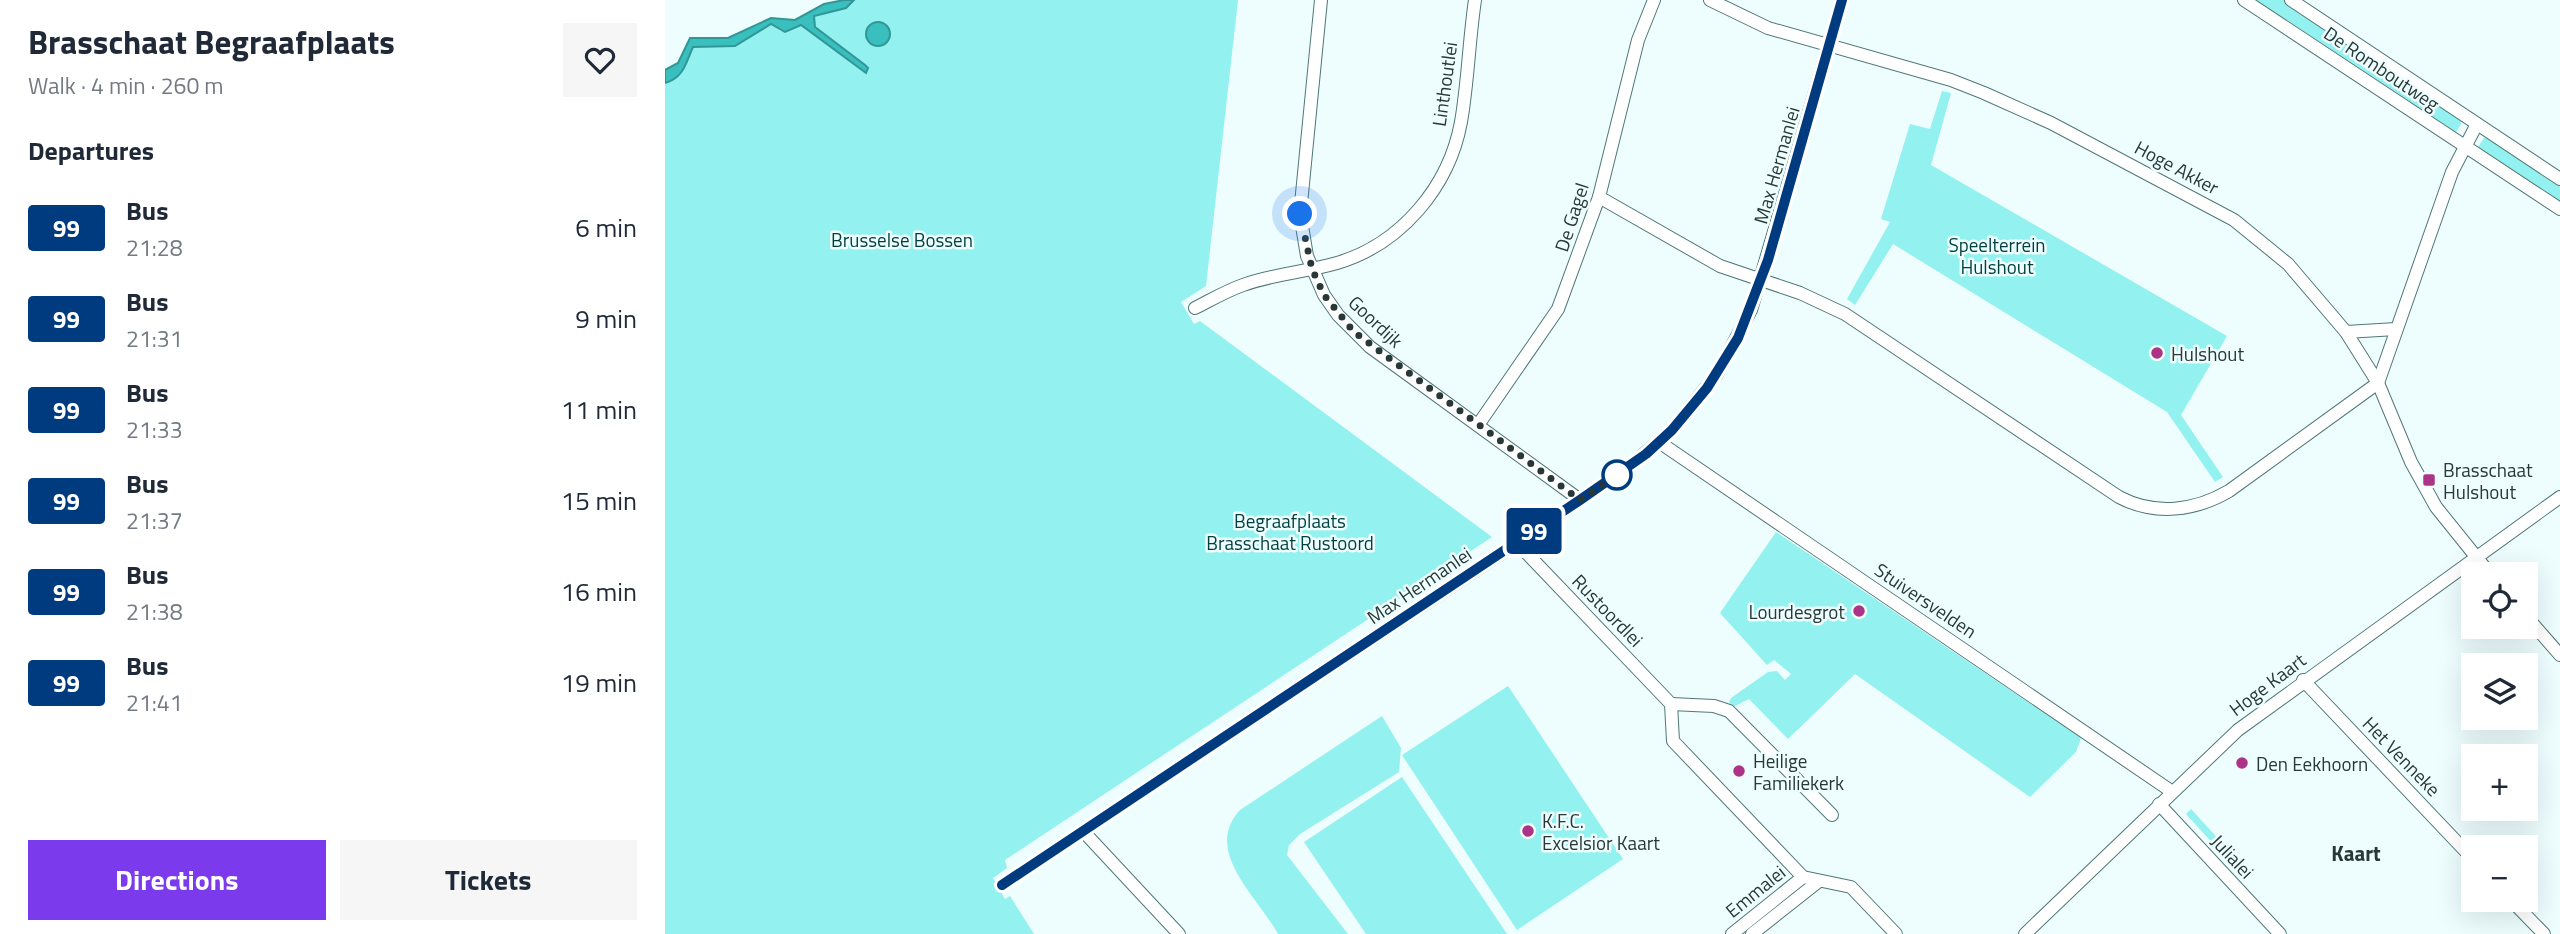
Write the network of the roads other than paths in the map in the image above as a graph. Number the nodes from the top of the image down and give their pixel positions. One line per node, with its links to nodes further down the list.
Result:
1 (1321, 0): 14 (street, Goordijk)
2 (1475, 0): 14 (street, Linthoutlei)
3 (1654, 0): 12 (street, De Gagel)
4 (1710, 0): 8 (street, Hoge Akker)
5 (1842, 0): 8 (street, Max Hermanlei)
6 (2244, 0): 10 (street, De Romboutweg)
7 (2291, 0): 9 (street, De Romboutweg)
8 (1831, 46): 15 (street, Max Hermanlei); 18 (street, Hoge Akker)
9 (2477, 124): 10 (street); 11 (street, De Romboutweg)
10 (2463, 145): 13 (street, De Romboutweg); 17 (street)
11 (2560, 179)
12 (1599, 197): 15 (street); 20 (street, De Gagel)
13 (2560, 209)
14 (1312, 269): 16 (street, Linthoutlei); 20 (street, Goordijk)
15 (1761, 281): 19 (street); 21 (street, Max Hermanlei)
16 (1195, 308)
17 (2396, 329): 18 (street); 19 (street)
18 (2346, 332): 19 (street, Hoge Akker)
19 (2378, 383): 25 (street, Hoge Akker)
20 (1478, 425): 23 (street, Goordijk)
21 (1659, 442): 23 (street, Max Hermanlei); 31 (street, Stuiversvelden)
22 (2560, 497): 25 (street, Hoge Kaart)
23 (1580, 500): 24 (street, Max Hermanlei)
24 (1517, 543): 30 (street, Rustoordlei); 34 (street, Max Hermanlei)
25 (2476, 558): 26 (street, Hoge Akker); 29 (street, Hoge Kaart)
26 (2480, 562)
27 (2538, 630): 28 (street)
28 (2560, 655)
29 (2303, 680): 31 (street, Hoge Kaart); 35 (street, Het Venneke)
30 (1671, 704): 33 (street); 36 (street)
31 (2171, 791): 32 (street, Hoge Kaart)
32 (2159, 804): 44 (street, Hoge Kaart); 45 (street, Julialei)
33 (1832, 815)
34 (1083, 831): 38 (street, Max Hermanlei); 40 (street)
35 (2461, 846)
36 (1803, 877): 37 (street); 41 (street, Emmalei)
37 (1819, 881): 42 (street, Emmalei); 43 (street)
38 (1002, 885)
39 (2523, 912): 46 (street)
40 (1179, 934)
41 (1732, 934)
42 (1752, 934)
43 (1896, 934)
44 (2025, 934)
45 (2280, 934)
46 (2544, 934)

